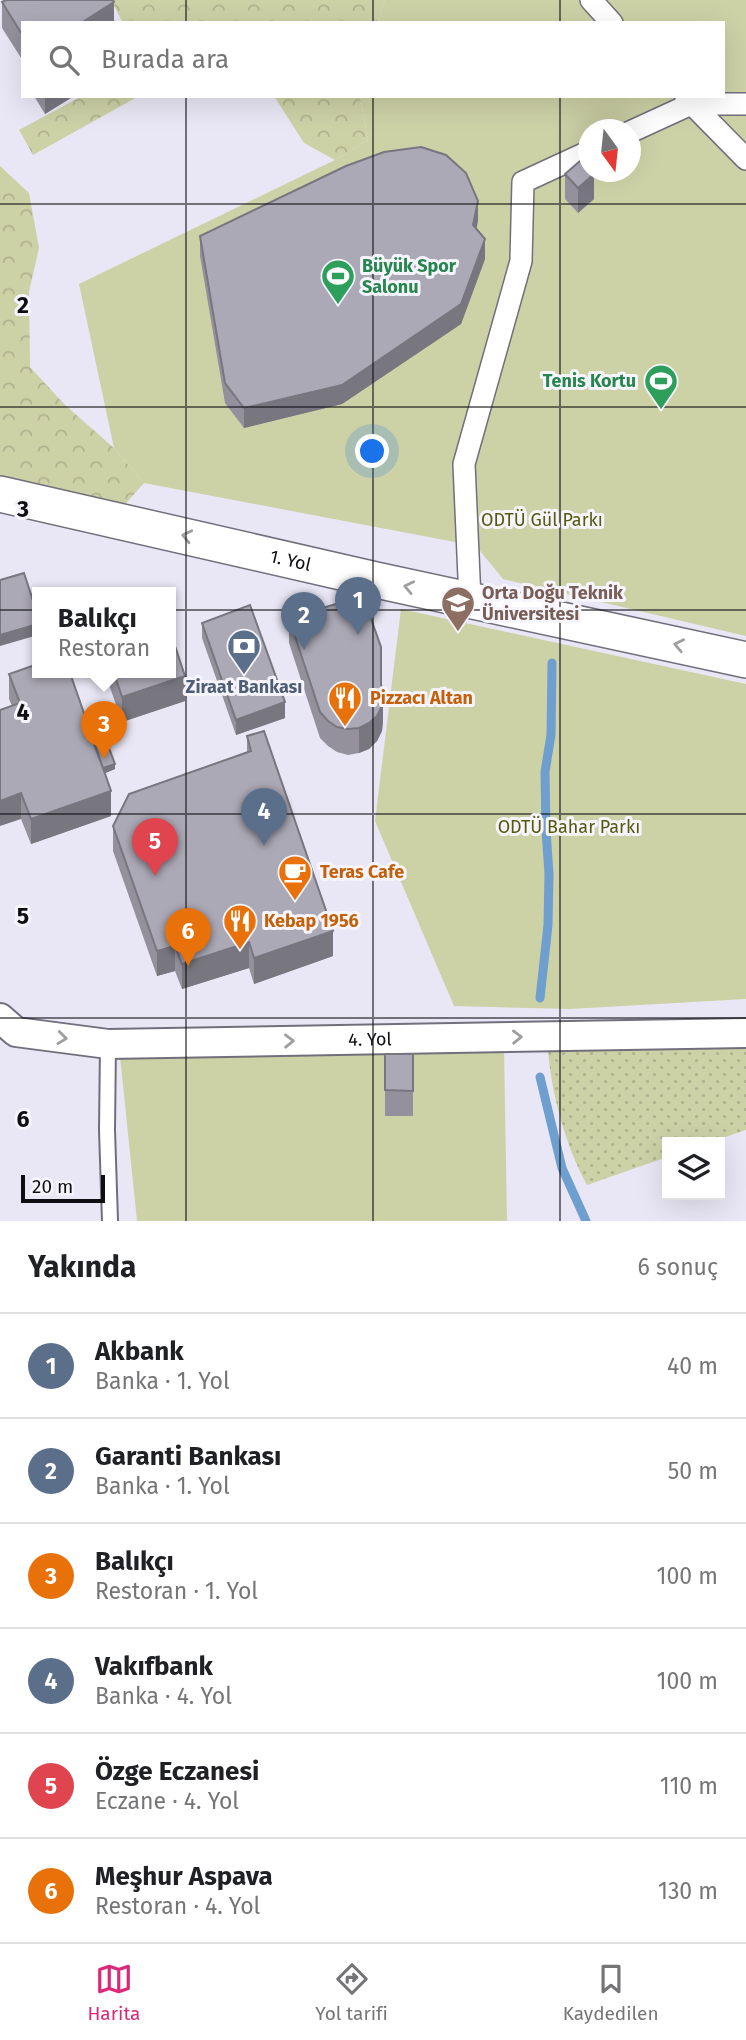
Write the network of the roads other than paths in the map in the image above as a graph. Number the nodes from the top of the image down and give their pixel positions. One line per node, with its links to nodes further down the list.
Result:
1 (591, 0): 2 (street)
2 (610, 21)
3 (688, 100): 4 (street); 5 (street); 7 (street)
4 (746, 104)
5 (641, 126)
6 (578, 157): 9 (street)
7 (746, 159)
8 (0, 494): 9 (street, 1. Yol, one-way to 8)
9 (470, 600): 10 (street, 1. Yol, one-way to 9)
10 (746, 660)
11 (5, 1029): 13 (street, 4. Yol, one-way to 13)
12 (746, 1033): 13 (street, 4. Yol, one-way to 12)
13 (108, 1044): 14 (lane)
14 (110, 1221)

